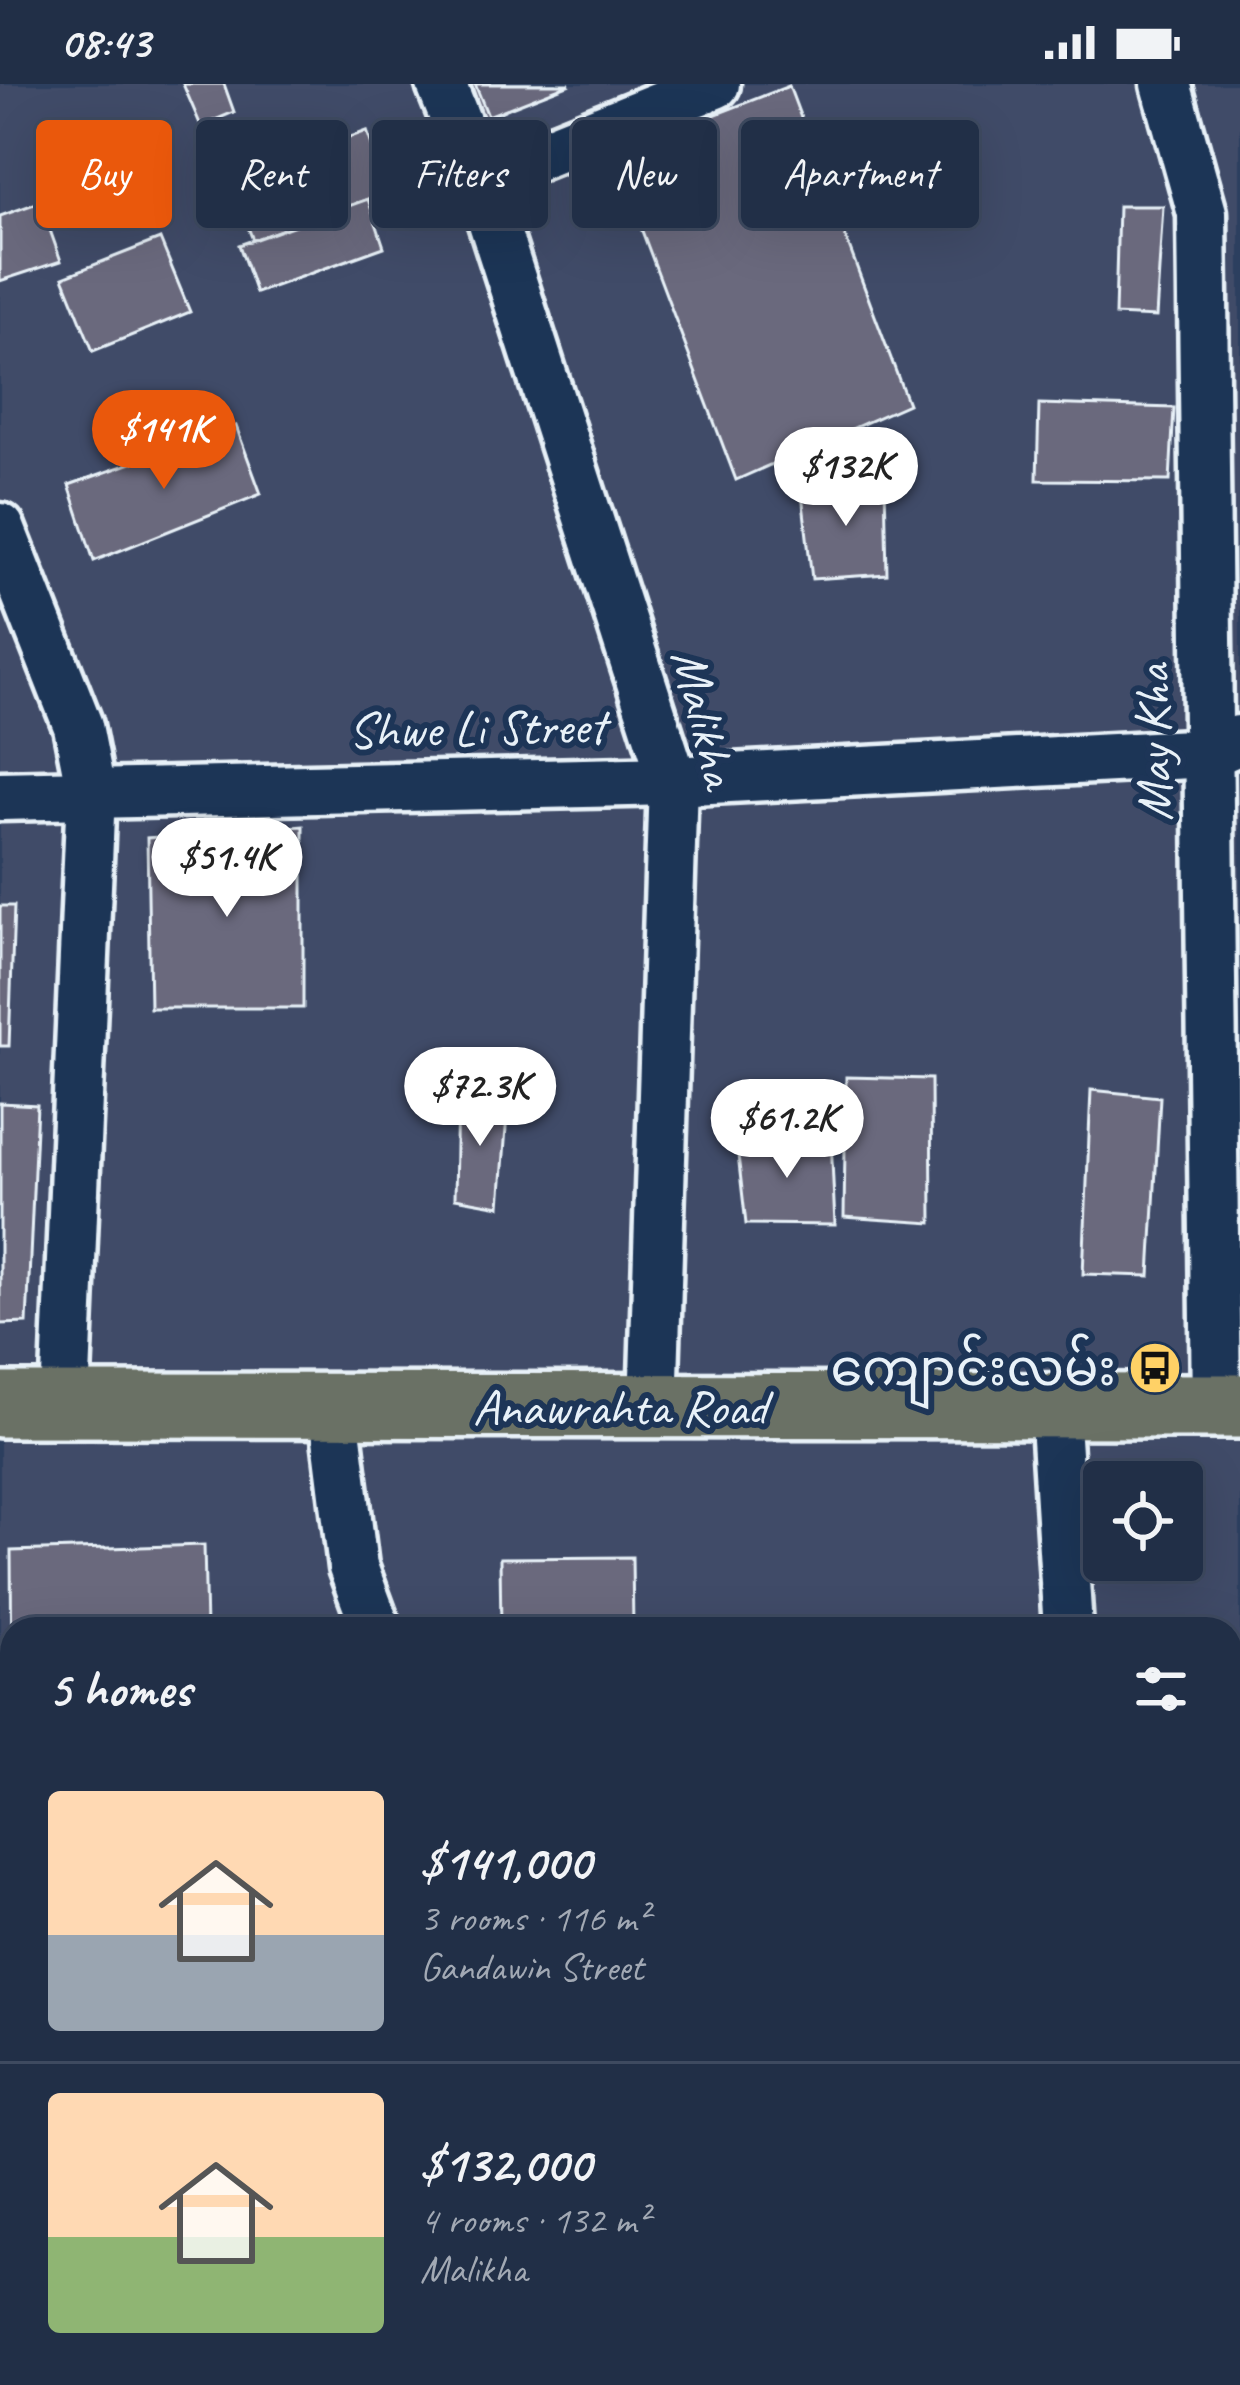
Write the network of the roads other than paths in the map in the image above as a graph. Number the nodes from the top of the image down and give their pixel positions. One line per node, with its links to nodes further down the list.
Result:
1 (441, 84): 4 (street, Malikha)
2 (715, 84): 5 (street)
3 (1166, 84): 8 (street, May Kha)
4 (455, 120)
5 (548, 151)
6 (495, 228): 9 (street, Malikha)
7 (0, 528): 10 (street)
8 (1225, 746): 9 (street, Shwe Li Street); 15 (street, May Kha)
9 (673, 781): 10 (street, Shwe Li Street); 17 (street, Malikha)
10 (91, 792): 11 (street, Shwe Li Street); 12 (street)
11 (0, 796)
12 (65, 1402): 13 (main road, Anawrahta Road); 14 (main road, Anawrahta Road)
13 (0, 1405)
14 (333, 1405): 17 (main road, Anawrahta Road); 18 (street)
15 (1228, 1406): 16 (main road, Anawrahta Road)
16 (1054, 1407): 17 (main road, Anawrahta Road); 19 (street)
17 (653, 1409)
18 (372, 1617)
19 (1067, 1617)

